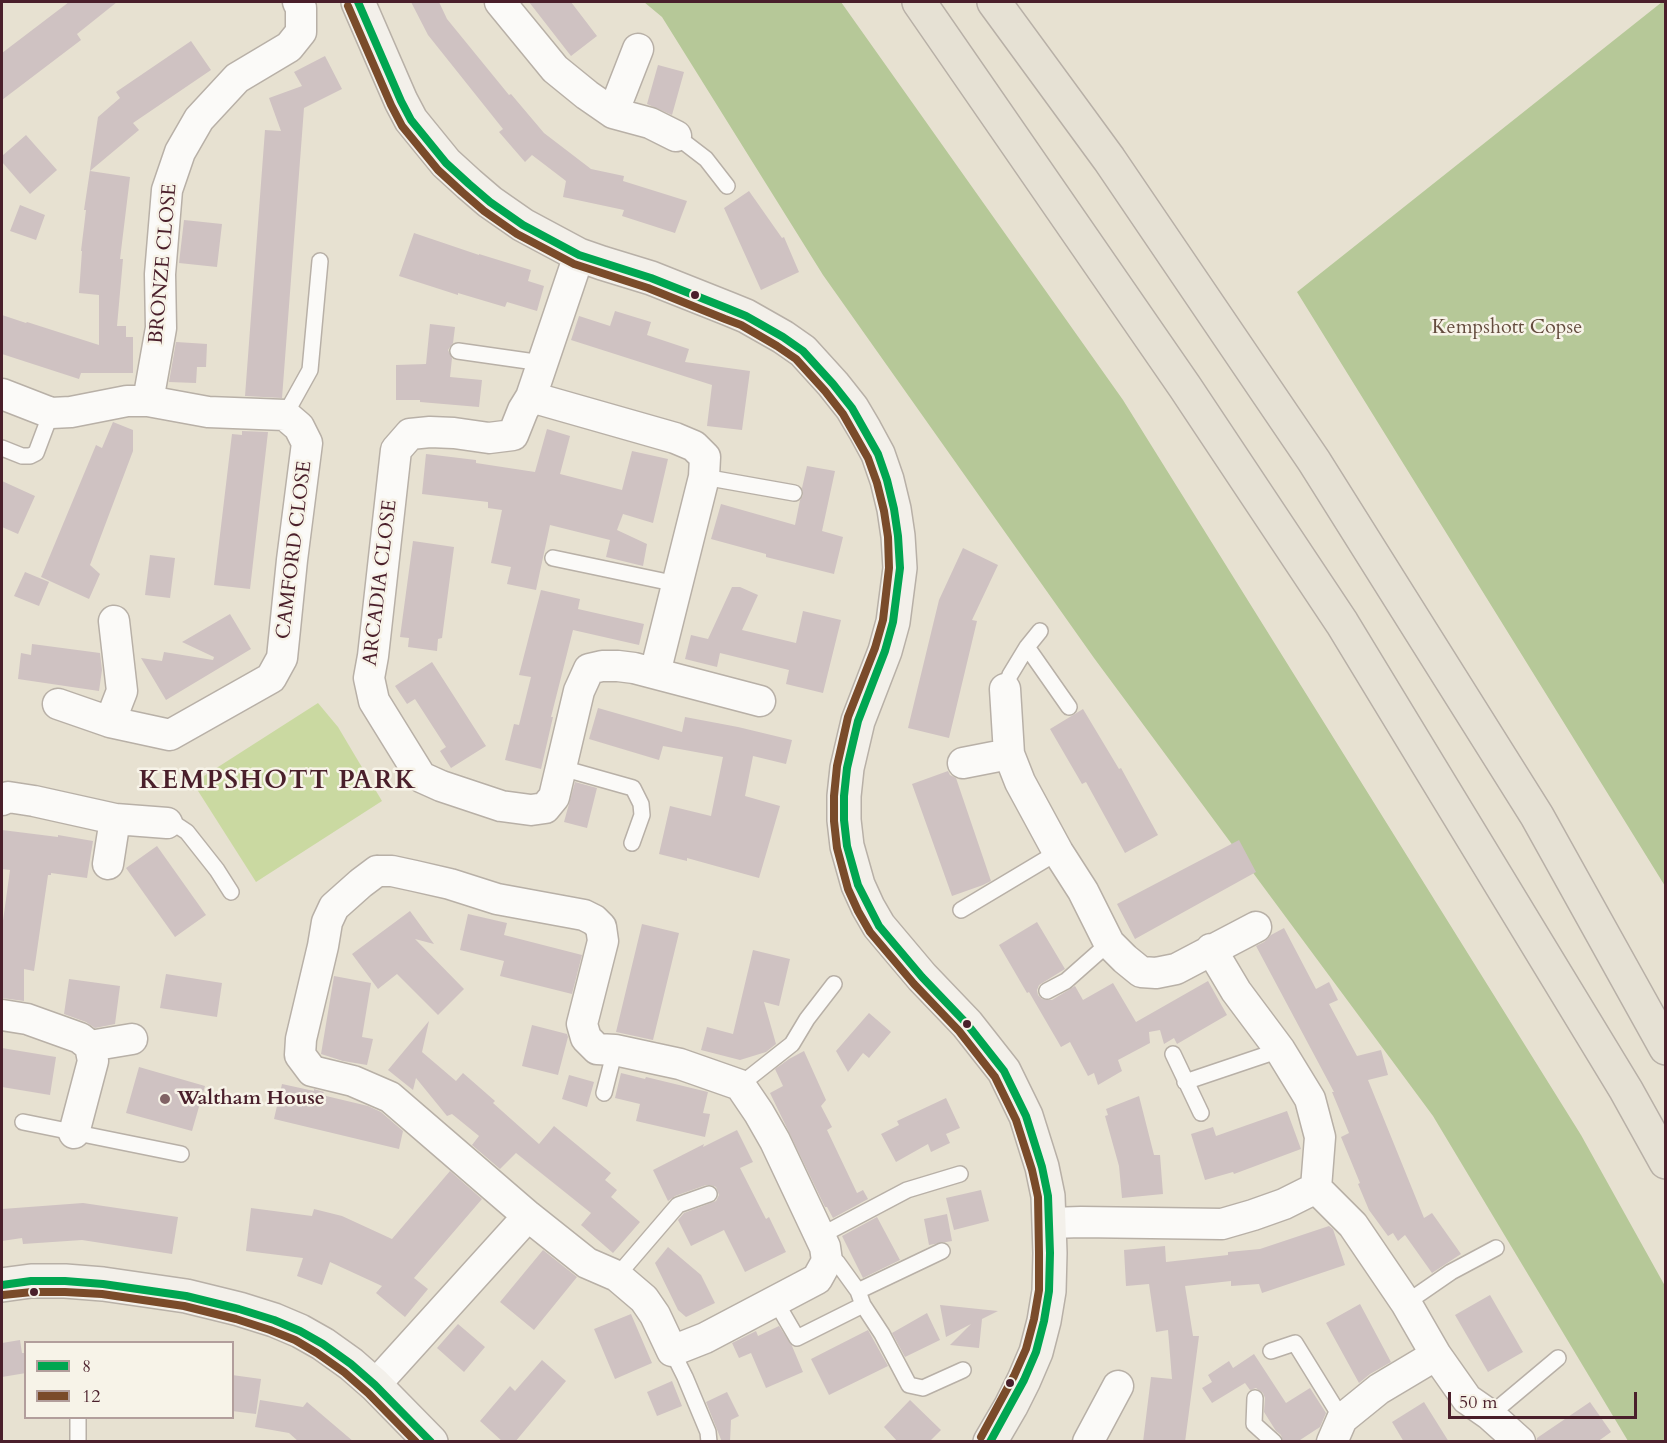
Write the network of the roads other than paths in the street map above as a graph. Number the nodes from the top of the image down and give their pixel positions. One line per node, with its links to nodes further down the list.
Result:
1 (298, 2): 16 (street, BRONZE CLOSE)
2 (358, 2): 10 (street)
3 (501, 2): 7 (street)
4 (919, 2): 63 (highway)
5 (994, 2): 52 (highway)
6 (638, 49): 7 (street)
7 (613, 112): 8 (street)
8 (676, 136): 9 (lane)
9 (728, 186)
10 (579, 255): 13 (street, ARCADIA CLOSE); 68 (street)
11 (320, 261): 18 (lane)
12 (458, 351): 13 (lane)
13 (543, 363): 15 (street, ARCADIA CLOSE)
14 (2, 394): 17 (street)
15 (531, 397): 20 (street); 35 (street, ARCADIA CLOSE)
16 (148, 401): 17 (street); 18 (street)
17 (51, 413): 19 (lane)
18 (285, 415): 32 (street, CAMFORD CLOSE)
19 (2, 448)
20 (704, 477): 21 (lane); 23 (street)
21 (794, 493)
22 (553, 558): 23 (lane)
23 (677, 584): 27 (street)
24 (114, 621): 32 (street)
25 (1040, 631): 26 (lane)
26 (1027, 646): 28 (lane); 31 (lane)
27 (655, 673): 29 (street, ARCADIA CLOSE); 35 (street, ARCADIA CLOSE)
28 (1005, 689): 33 (street)
29 (760, 700)
30 (58, 704): 32 (street, CAMFORD CLOSE)
31 (1069, 707)
32 (110, 722)
33 (1009, 754): 34 (street); 40 (street)
34 (963, 763)
35 (562, 768): 39 (lane)
36 (2, 800): 37 (street)
37 (115, 819): 38 (street); 41 (street)
38 (167, 823): 42 (lane)
39 (632, 843)
40 (1058, 852): 43 (lane); 45 (street)
41 (108, 864)
42 (231, 892)
43 (961, 909)
44 (1256, 927): 46 (street)
45 (1109, 943): 46 (street); 48 (lane)
46 (1211, 949): 54 (street)
47 (834, 984): 57 (lane)
48 (1047, 991)
49 (2, 1015): 51 (street)
50 (132, 1039): 51 (street)
51 (90, 1046): 61 (street)
52 (1665, 1048)
53 (615, 1050): 57 (street); 58 (lane); 67 (street)
54 (1280, 1050): 56 (lane); 65 (street)
55 (1173, 1054): 56 (lane)
56 (1185, 1082): 59 (lane)
57 (740, 1085): 69 (street)
58 (604, 1093)
59 (1201, 1113)
60 (23, 1122): 61 (lane)
61 (74, 1133): 62 (lane)
62 (181, 1154)
63 (1665, 1162)
64 (960, 1174): 69 (lane)
65 (1316, 1188): 68 (street); 76 (street)
66 (709, 1194): 72 (lane)
67 (528, 1216): 72 (street); 82 (street)
68 (1050, 1223): 91 (street)
69 (824, 1248): 74 (lane); 75 (street)
70 (1496, 1248): 76 (lane)
71 (942, 1251): 74 (lane)
72 (617, 1276): 77 (street)
73 (2, 1285): 82 (street)
74 (860, 1298): 75 (lane); 81 (lane)
75 (776, 1302): 77 (street)
76 (1406, 1303): 79 (street)
77 (672, 1351): 90 (lane)
78 (1271, 1351): 87 (lane)
79 (1436, 1355): 85 (street); 87 (street)
80 (1558, 1358): 85 (lane)
81 (963, 1370)
82 (375, 1386): 89 (street)
83 (1118, 1386): 92 (street)
84 (1255, 1398): 93 (lane)
85 (1490, 1415): 94 (street)
86 (78, 1419): 88 (lane)
87 (1337, 1430)
88 (78, 1442)
89 (430, 1442)
90 (709, 1442)
91 (990, 1442)
92 (1088, 1442)
93 (1274, 1442)
94 (1520, 1442)

